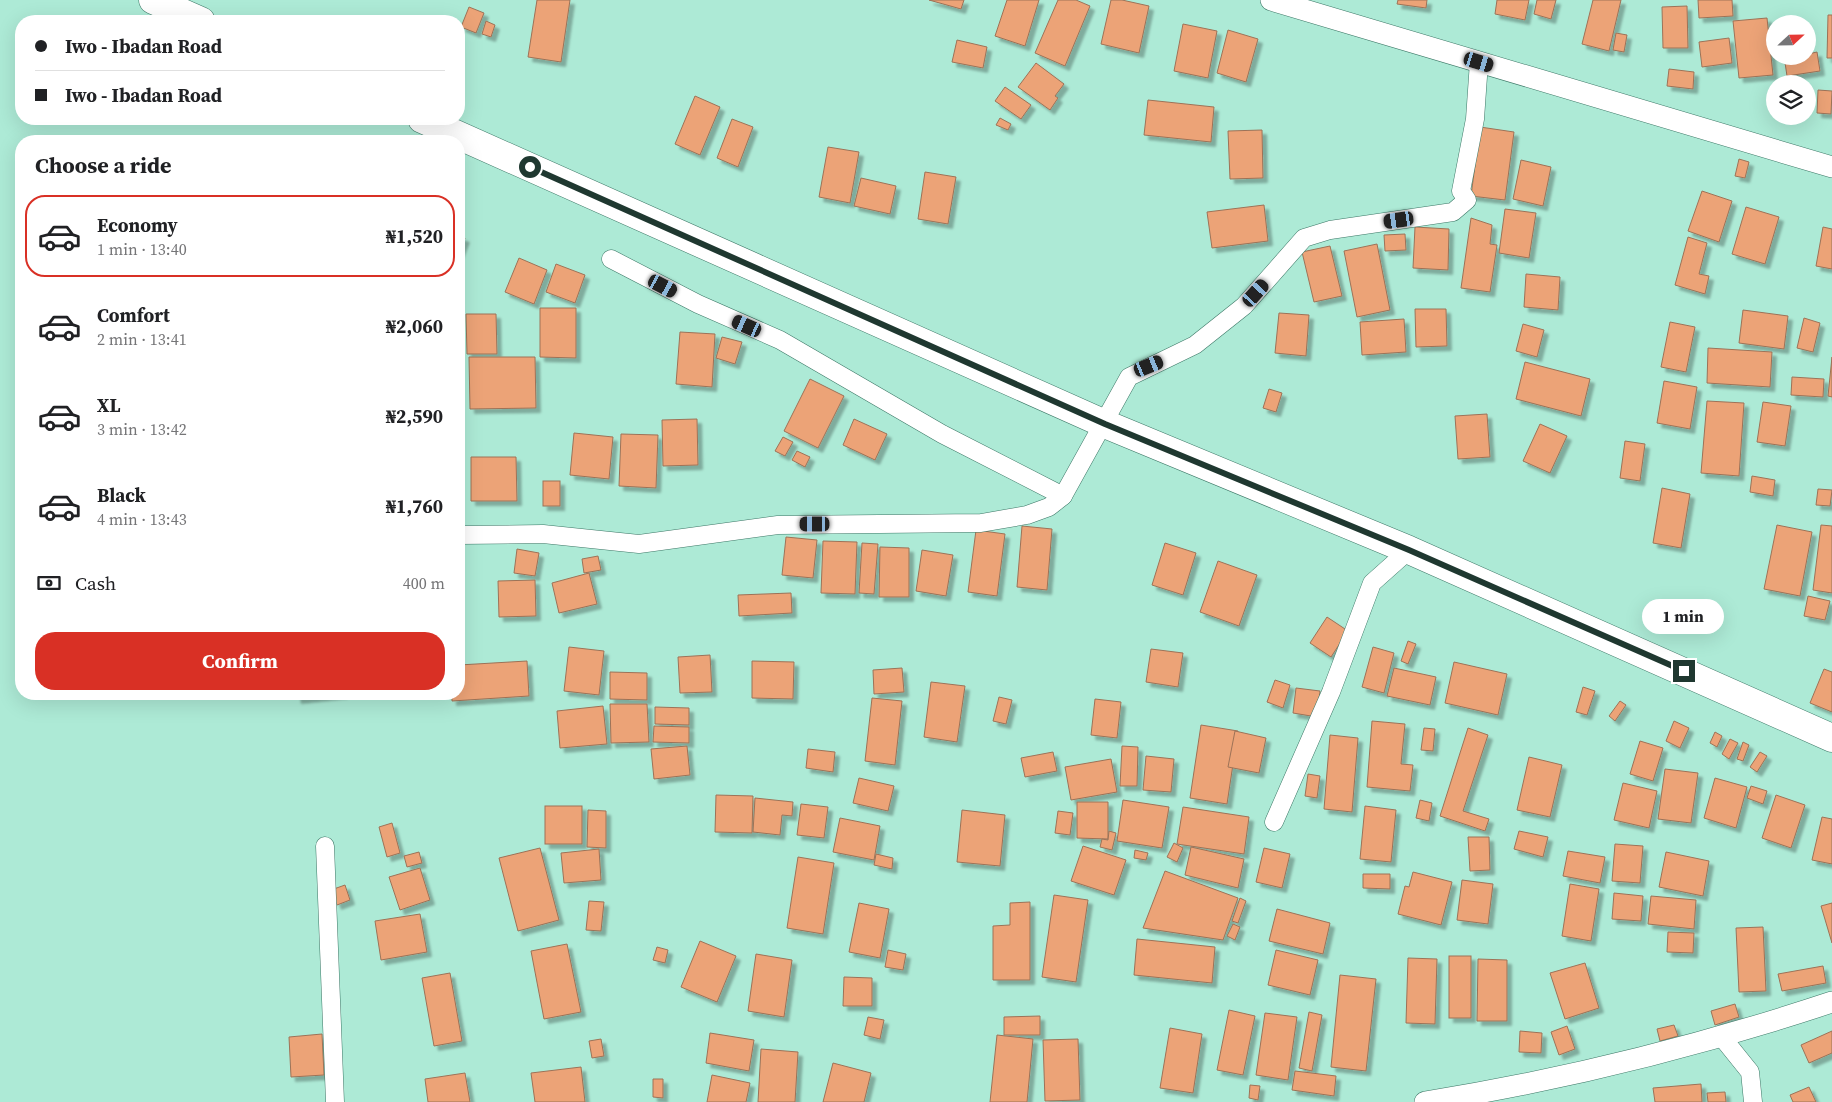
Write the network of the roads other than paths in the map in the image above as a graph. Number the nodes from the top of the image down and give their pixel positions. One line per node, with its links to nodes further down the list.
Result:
1 (152, 0): 4 (main road)
2 (1271, 0): 3 (street)
3 (1301, 4): 5 (street)
4 (187, 15)
5 (1479, 62): 9 (street); 11 (street)
6 (435, 125): 7 (main road)
7 (458, 135)
8 (465, 138): 11 (main road)
9 (1832, 167)
10 (611, 259): 12 (street)
11 (1105, 424): 12 (street); 14 (main road)
12 (1063, 496): 13 (street)
13 (465, 536)
14 (1409, 550): 15 (main road); 16 (street)
15 (1832, 738)
16 (1274, 822)
17 (325, 846): 20 (street)
18 (1832, 1002): 19 (street)
19 (1721, 1036): 21 (street); 22 (street)
20 (336, 1102)
21 (1425, 1102)
22 (1753, 1102)

